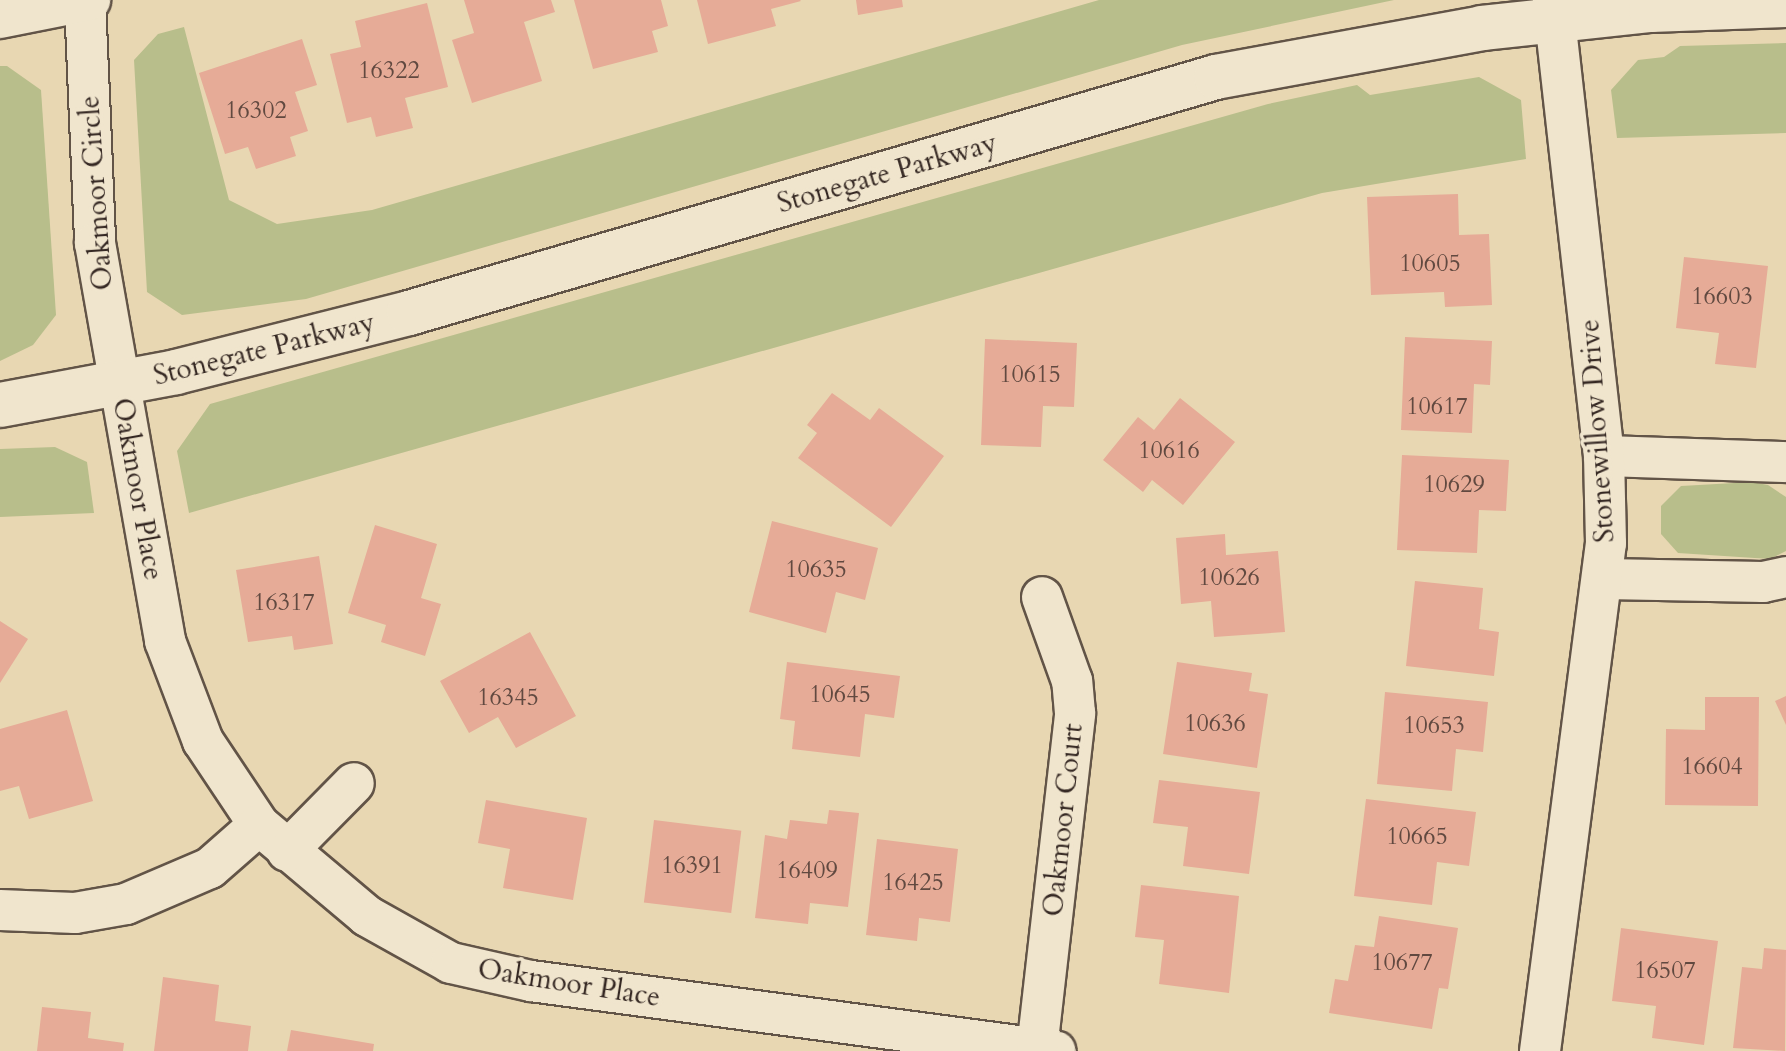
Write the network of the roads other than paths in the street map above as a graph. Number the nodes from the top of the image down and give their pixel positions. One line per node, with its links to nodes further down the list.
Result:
1 (87, 0): 4 (street); 5 (street, Oakmoor Circle)
2 (1786, 5): 3 (street, Stonegate Parkway)
3 (1554, 10): 5 (street, Stonegate Parkway); 7 (street, Stonewillow Drive)
4 (0, 18)
5 (118, 384): 6 (street, Stonegate Parkway); 13 (street, Oakmoor Place)
6 (0, 405)
7 (1604, 456): 8 (street); 10 (street, Stonewillow Drive)
8 (1786, 462)
9 (1786, 577): 10 (street)
10 (1605, 579): 16 (street, Stonewillow Drive)
11 (1042, 597): 15 (street, Oakmoor Court)
12 (354, 783): 13 (street)
13 (273, 838): 14 (street); 15 (street, Oakmoor Place)
14 (0, 910)
15 (1046, 1050)
16 (1540, 1051)

